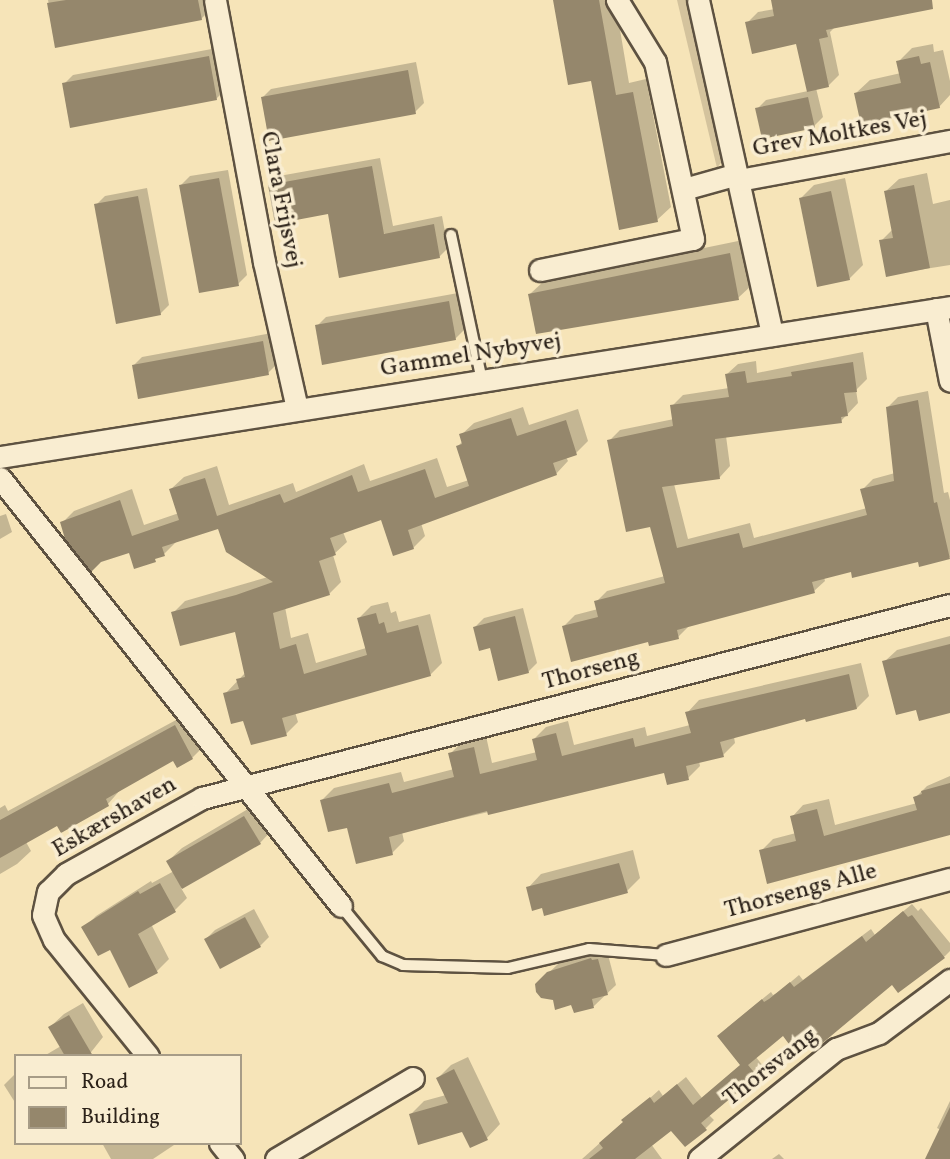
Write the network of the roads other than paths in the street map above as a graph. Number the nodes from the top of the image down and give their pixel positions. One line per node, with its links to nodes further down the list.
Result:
1 (215, 0): 13 (street, Clara Frijsvej)
2 (617, 0): 6 (street)
3 (698, 0): 5 (street, Grev Moltkes Vej)
4 (950, 141): 5 (street, Grev Moltkes Vej)
5 (738, 177): 6 (street, Grev Moltkes Vej); 10 (street, Grev Moltkes Vej)
6 (684, 189): 8 (street)
7 (451, 235): 11 (lane)
8 (540, 270)
9 (943, 308): 10 (street, Gammel Nybyvej); 12 (street)
10 (772, 335): 11 (street, Gammel Nybyvej)
11 (482, 381): 13 (street, Gammel Nybyvej)
12 (950, 381)
13 (297, 409): 14 (street, Gammel Nybyvej)
14 (0, 457)
15 (0, 478): 17 (street)
16 (950, 604): 17 (street, Thorseng)
17 (245, 788): 19 (street); 22 (street, Eskærshaven)
18 (950, 879): 20 (street, Thorsengs Alle)
19 (341, 906): 20 (lane)
20 (666, 955)
21 (950, 980): 27 (street, Thorsvang)
22 (146, 1054)
23 (413, 1078): 26 (street)
24 (222, 1145): 25 (street)
25 (233, 1159)
26 (276, 1159)
27 (699, 1159)

